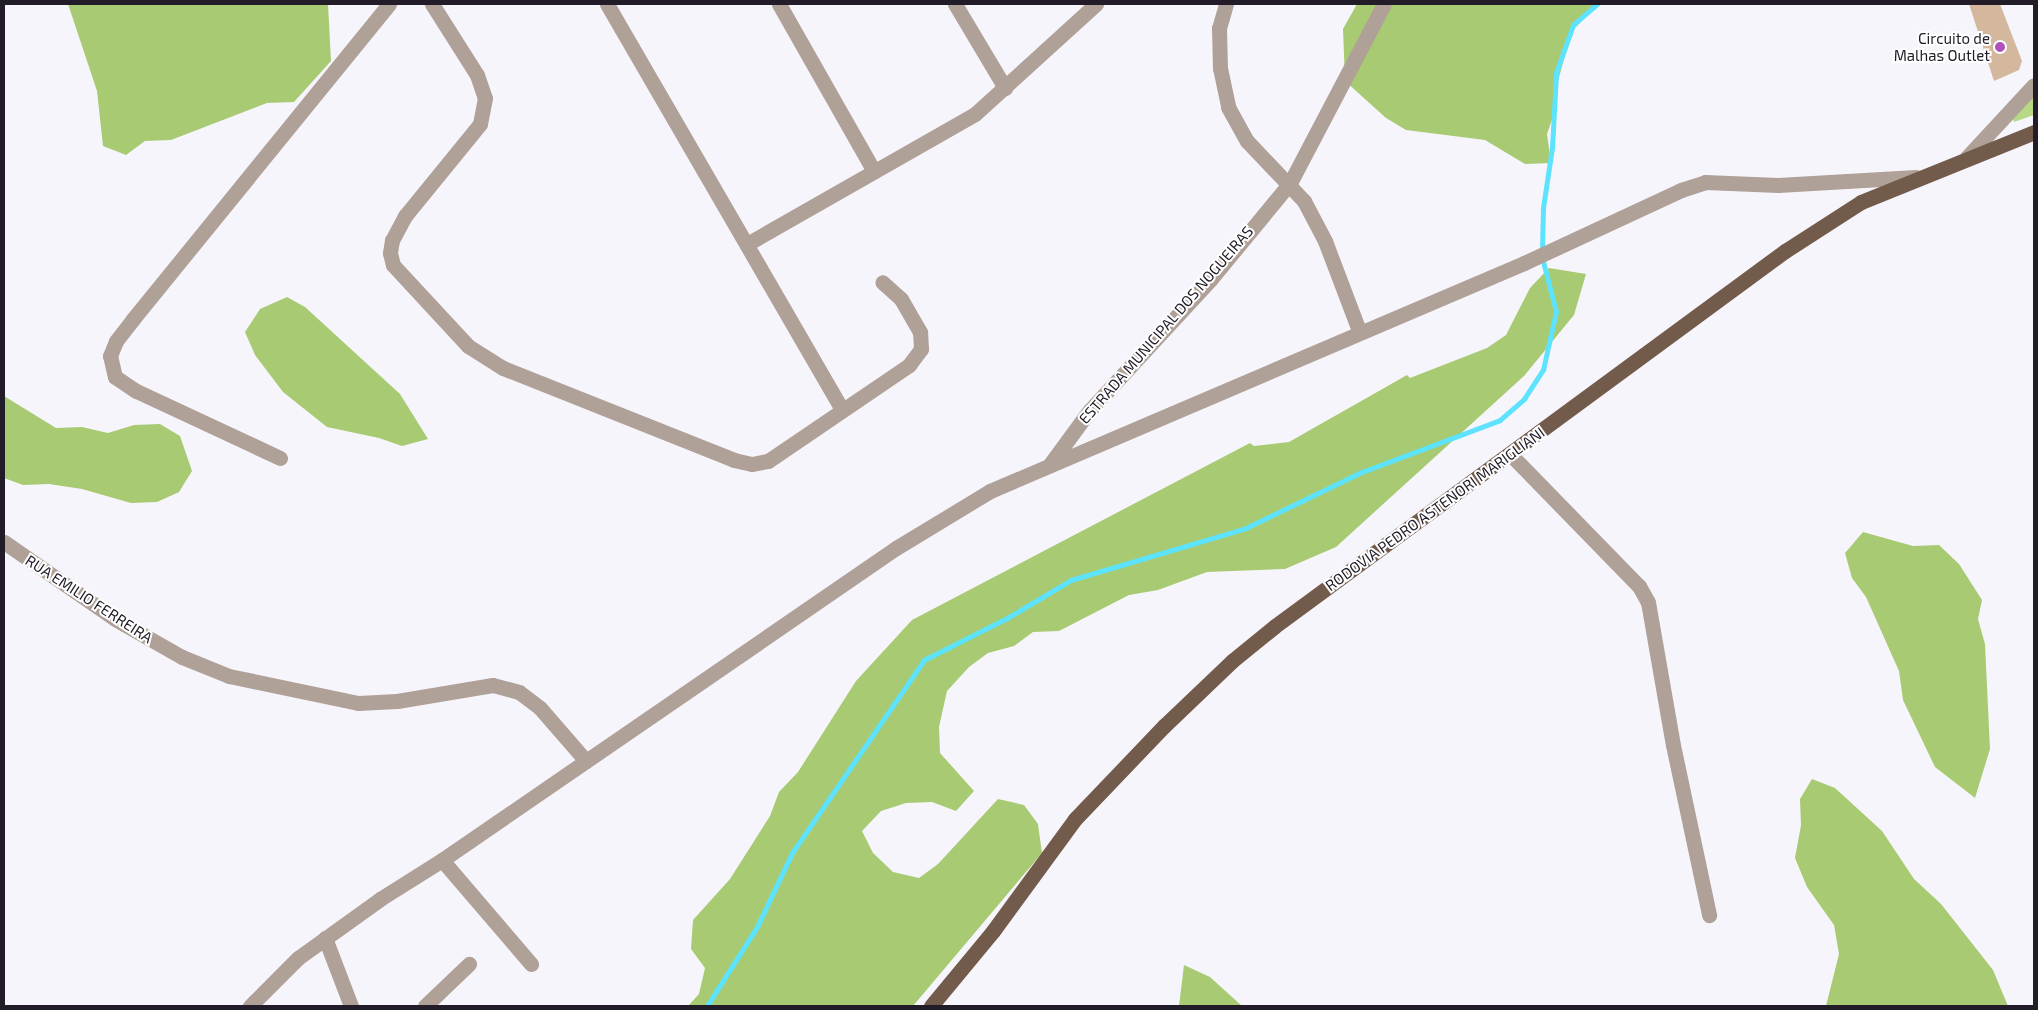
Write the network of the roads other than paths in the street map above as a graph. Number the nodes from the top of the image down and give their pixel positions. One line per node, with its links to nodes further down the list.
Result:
1 (389, 4): 21 (street)
2 (432, 4): 19 (street)
3 (607, 4): 16 (street)
4 (779, 4): 13 (street)
5 (955, 4): 10 (street)
6 (1096, 4): 10 (street)
7 (1226, 4): 15 (street)
8 (1384, 4): 15 (street, ESTRADA MUNICIPAL DOS NOGUEIRAS)
9 (2034, 85): 12 (street)
10 (1005, 88): 13 (street)
11 (2034, 132): 12 (main road, RODOVIA PEDRO ASTENORI MARIGLIANI)
12 (1967, 157): 14 (main road, RODOVIA PEDRO ASTENORI MARIGLIANI)
13 (874, 171): 16 (street)
14 (1916, 177): 18 (street); 20 (main road, RODOVIA PEDRO ASTENORI MARIGLIANI)
15 (1290, 182): 18 (street); 22 (street, ESTRADA MUNICIPAL DOS NOGUEIRAS)
16 (747, 244): 19 (street)
17 (882, 282): 19 (street)
18 (1360, 333): 22 (street)
19 (842, 409)
20 (1510, 454): 26 (street); 33 (main road, RODOVIA PEDRO ASTENORI MARIGLIANI)
21 (280, 458)
22 (1050, 464): 24 (street)
23 (4, 542): 24 (street, RUA EMILIO FERREIRA)
24 (586, 761): 25 (street)
25 (442, 860): 27 (street); 29 (street)
26 (1709, 915)
27 (326, 938): 30 (street); 31 (street)
28 (469, 964): 32 (street)
29 (531, 964)
30 (250, 1006)
31 (351, 1006)
32 (425, 1006)
33 (931, 1006)

